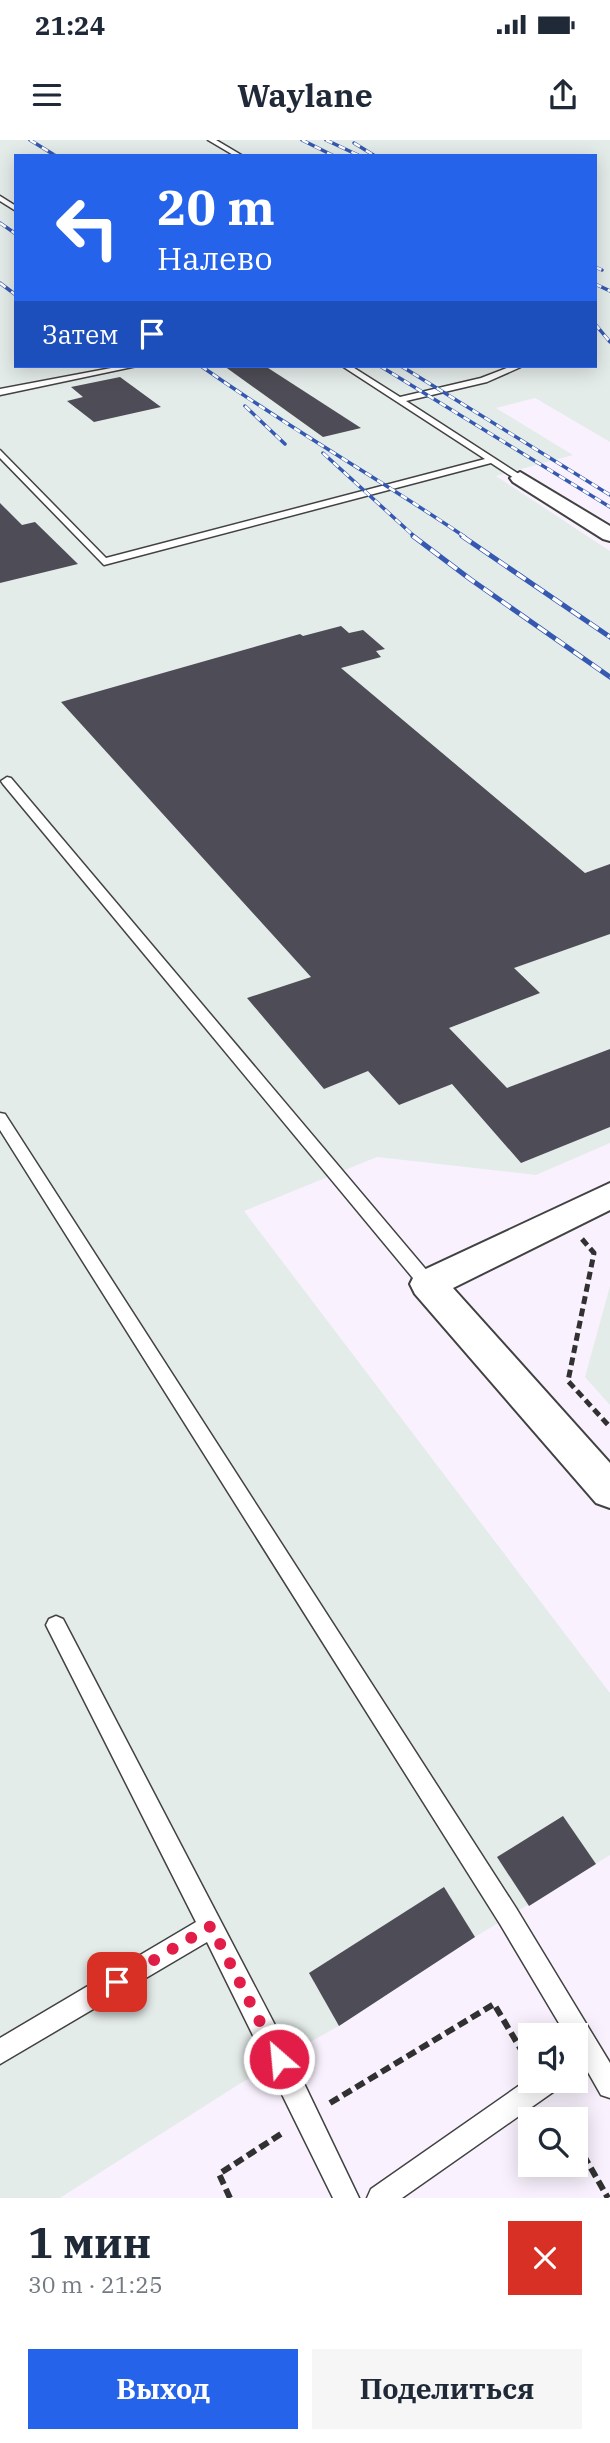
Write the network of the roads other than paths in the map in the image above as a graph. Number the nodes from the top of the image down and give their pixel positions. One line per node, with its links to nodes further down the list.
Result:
1 (211, 140): 2 (lane)
2 (236, 154)
3 (122, 368): 6 (lane)
4 (349, 368): 7 (lane)
5 (514, 368): 7 (lane)
6 (0, 391)
7 (399, 400): 9 (lane)
8 (0, 453): 9 (lane)
9 (492, 460): 10 (lane)
10 (520, 478): 11 (street)
11 (610, 535)
12 (7, 781): 15 (lane)
13 (0, 1118): 19 (lane)
14 (610, 1195): 15 (street)
15 (428, 1284): 16 (street)
16 (610, 1491)
17 (56, 1625): 18 (lane)
18 (211, 1926): 20 (lane); 24 (lane)
19 (565, 2023)
20 (0, 2052)
21 (588, 2061): 22 (lane)
22 (610, 2086)
23 (530, 2093): 25 (lane)
24 (346, 2198)
25 (380, 2198)

